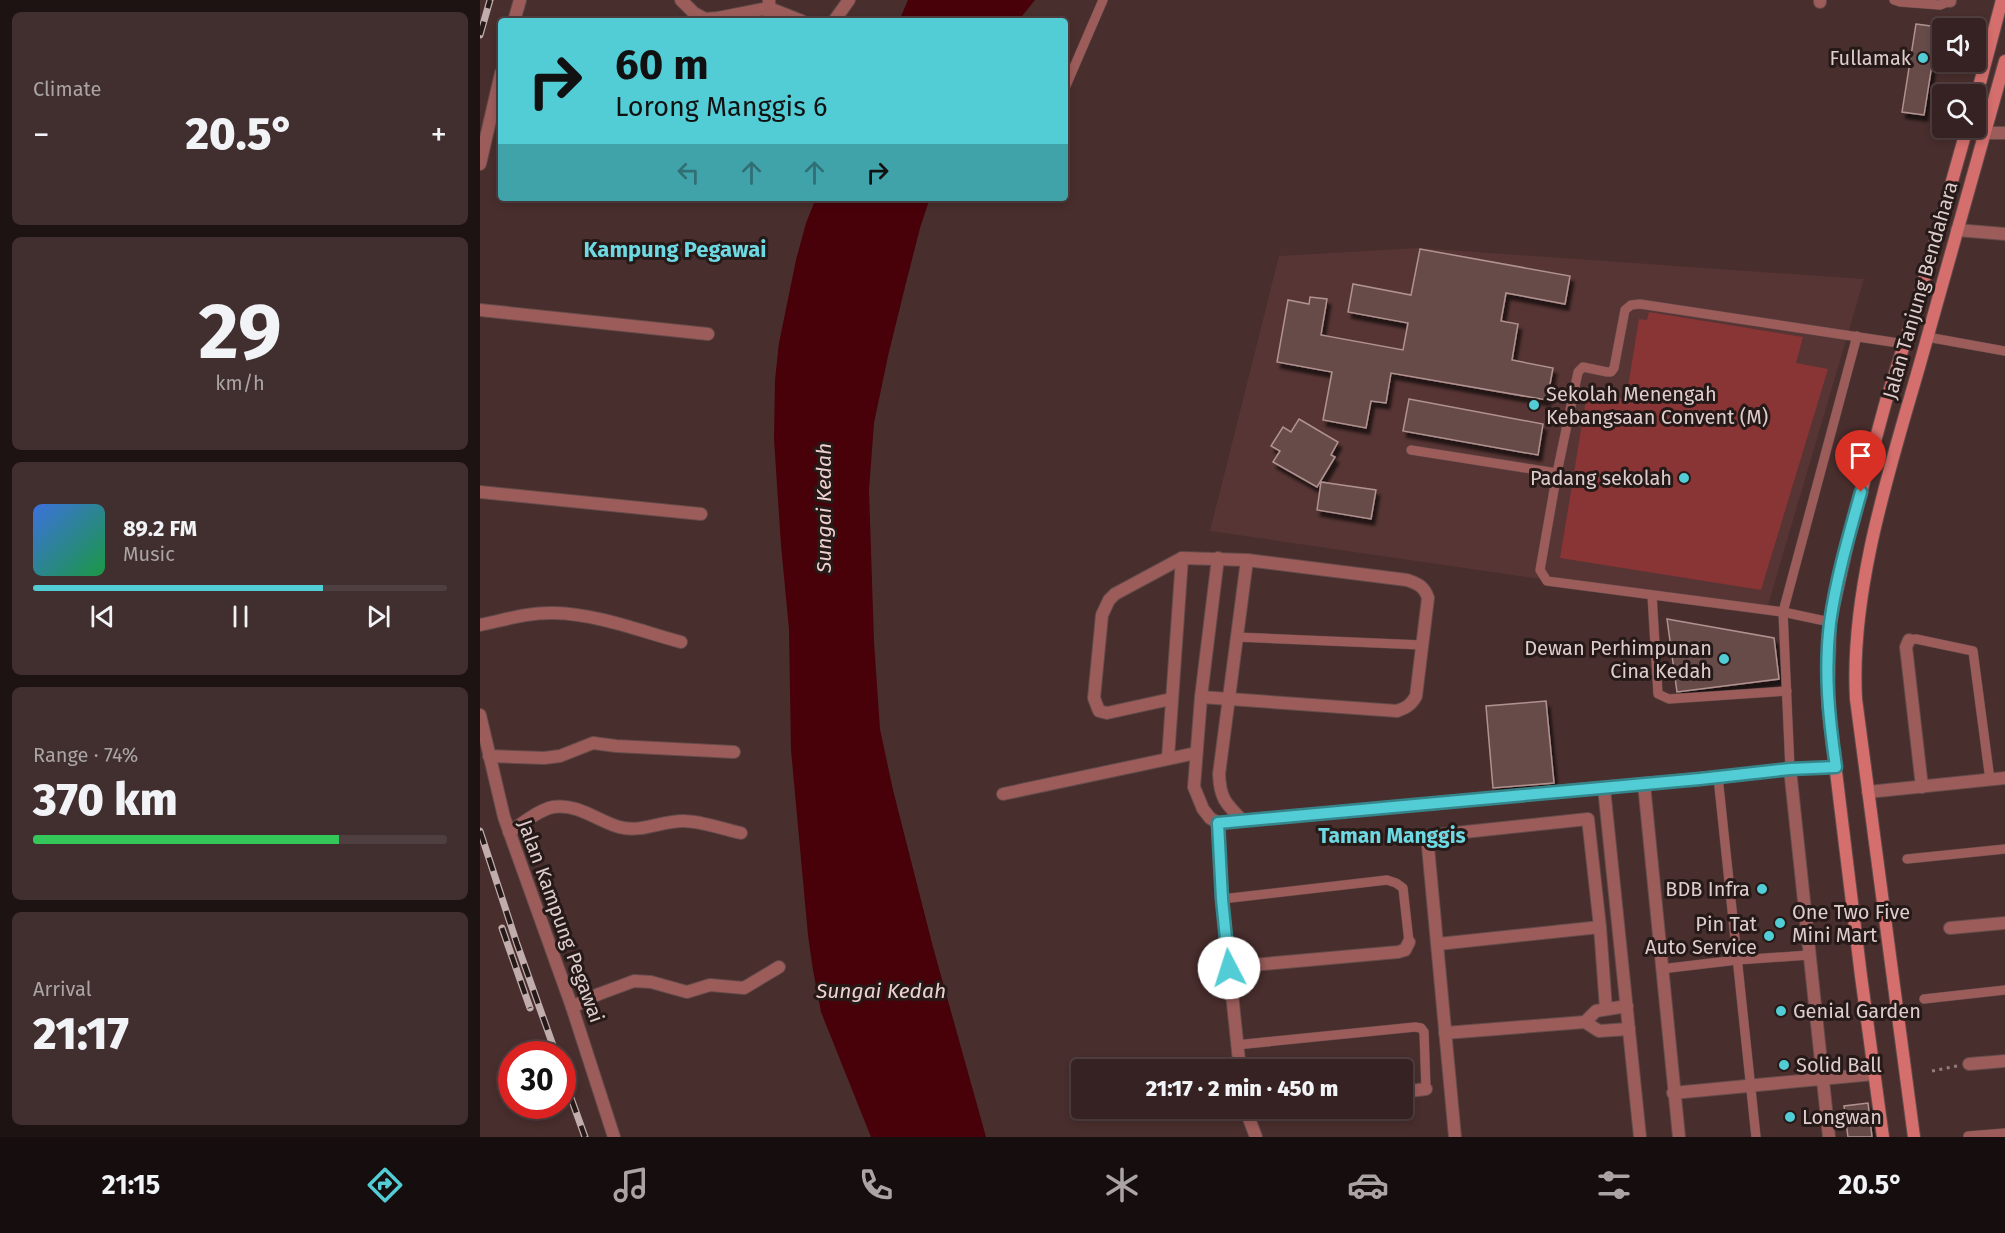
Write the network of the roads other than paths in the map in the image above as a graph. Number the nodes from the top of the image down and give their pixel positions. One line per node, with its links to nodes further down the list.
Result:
1 (520, 0): 9 (street)
2 (681, 0): 10 (street)
3 (849, 0): 13 (street)
4 (1103, 0): 15 (lane)
5 (1894, 0): 7 (lane)
6 (2002, 0): 16 (main road)
7 (1950, 1)
8 (769, 10): 11 (street); 12 (street)
9 (515, 18)
10 (705, 18)
11 (721, 18)
12 (793, 18)
13 (836, 18)
14 (2005, 61): 18 (main road, Jalan Tanjung Bendahara)
15 (1068, 81)
16 (1980, 84)
17 (498, 86): 23 (street)
18 (1986, 129)
19 (1986, 133): 20 (street)
20 (2005, 133)
21 (1964, 138): 30 (main road, Jalan Tanjung Bendahara)
22 (1984, 138): 24 (main road, Jalan Tanjung Bendahara)
23 (480, 164)
24 (1957, 230): 25 (street); 29 (main road, Jalan Tanjung Bendahara)
25 (2005, 234)
26 (480, 310): 27 (street)
27 (708, 334)
28 (1857, 336): 30 (lane); 33 (lane); 40 (lane)
29 (1927, 337): 31 (lane); 64 (main road, Jalan Tanjung Bendahara)
30 (1905, 344): 41 (main road, Jalan Tanjung Bendahara)
31 (2005, 351)
32 (1410, 450): 33 (lane)
33 (1557, 473): 39 (lane)
34 (480, 492): 35 (street)
35 (701, 514)
36 (1182, 558): 37 (street); 49 (street); 49 (street)
37 (1218, 558): 38 (street); 48 (street)
38 (1246, 560): 43 (street); 46 (street)
39 (1652, 595): 40 (lane); 47 (lane)
40 (1783, 612): 41 (lane); 47 (lane)
41 (1830, 622): 56 (main road, Jalan Tanjung Bendahara)
42 (480, 625): 45 (street)
43 (1236, 637): 46 (lane); 50 (street)
44 (1909, 640): 60 (lane); 62 (street)
45 (681, 642)
46 (1422, 645): 50 (street)
47 (1787, 691): 57 (lane)
48 (1201, 697): 50 (street); 53 (street)
49 (1171, 699): 55 (street)
50 (1228, 700): 66 (street)
51 (480, 715): 54 (street, Jalan Kampung Pegawai)
52 (734, 752): 54 (street)
53 (1196, 753): 55 (street); 67 (street)
54 (489, 756): 68 (street, Jalan Kampung Pegawai)
55 (1168, 759): 65 (street)
56 (1836, 767): 57 (street); 95 (main road, Jalan Tanjung Bendahara)
57 (1790, 769): 58 (street); 78 (street)
58 (1718, 777): 61 (street); 79 (lane)
59 (2005, 778): 60 (street)
60 (1990, 780): 62 (street)
61 (1644, 784): 63 (street); 82 (street)
62 (1922, 787): 64 (street)
63 (1604, 788): 66 (street); 85 (street)
64 (1868, 792): 112 (main road, Jalan Tanjung Bendahara)
65 (1004, 794)
66 (1242, 820): 67 (street)
67 (1218, 823): 72 (street)
68 (509, 832): 69 (street); 86 (street, Jalan Kampung Pegawai)
69 (741, 833)
70 (2005, 849): 71 (lane)
71 (1907, 859)
72 (1222, 899): 76 (lane); 81 (street)
73 (2005, 923): 75 (street)
74 (1599, 927): 77 (street); 77 (street); 87 (street)
75 (1950, 928)
76 (1409, 942): 81 (street)
77 (1438, 944): 90 (street)
78 (1809, 955): 79 (lane); 96 (street)
79 (1737, 960): 82 (lane); 97 (lane)
80 (779, 967): 86 (street)
81 (1229, 968): 91 (street)
82 (1661, 969): 100 (street)
83 (2005, 990): 84 (lane)
84 (1924, 999)
85 (1627, 1006): 87 (street); 89 (street)
86 (572, 1007): 104 (street, Jalan Kampung Pegawai)
87 (1606, 1009): 88 (street)
88 (1585, 1022): 89 (street); 90 (street)
89 (1629, 1029): 107 (street)
90 (1446, 1033): 106 (street)
91 (1236, 1045): 92 (street); 98 (lane)
92 (1238, 1059)
93 (2005, 1061): 94 (street)
94 (1969, 1064)
95 (1875, 1074): 96 (street); 111 (main road, Jalan Tanjung Bendahara)
96 (1822, 1079): 97 (street); 110 (street)
97 (1750, 1086): 100 (street); 109 (lane)
98 (1426, 1089): 99 (street)
99 (1413, 1091)
100 (1673, 1092): 108 (street)
101 (1252, 1119): 105 (street)
102 (2005, 1133): 103 (lane)
103 (1968, 1136)
104 (614, 1137)
105 (1256, 1137)
106 (1455, 1137)
107 (1641, 1137)
108 (1679, 1137)
109 (1756, 1137)
110 (1829, 1137)
111 (1883, 1137)
112 (1914, 1137)

